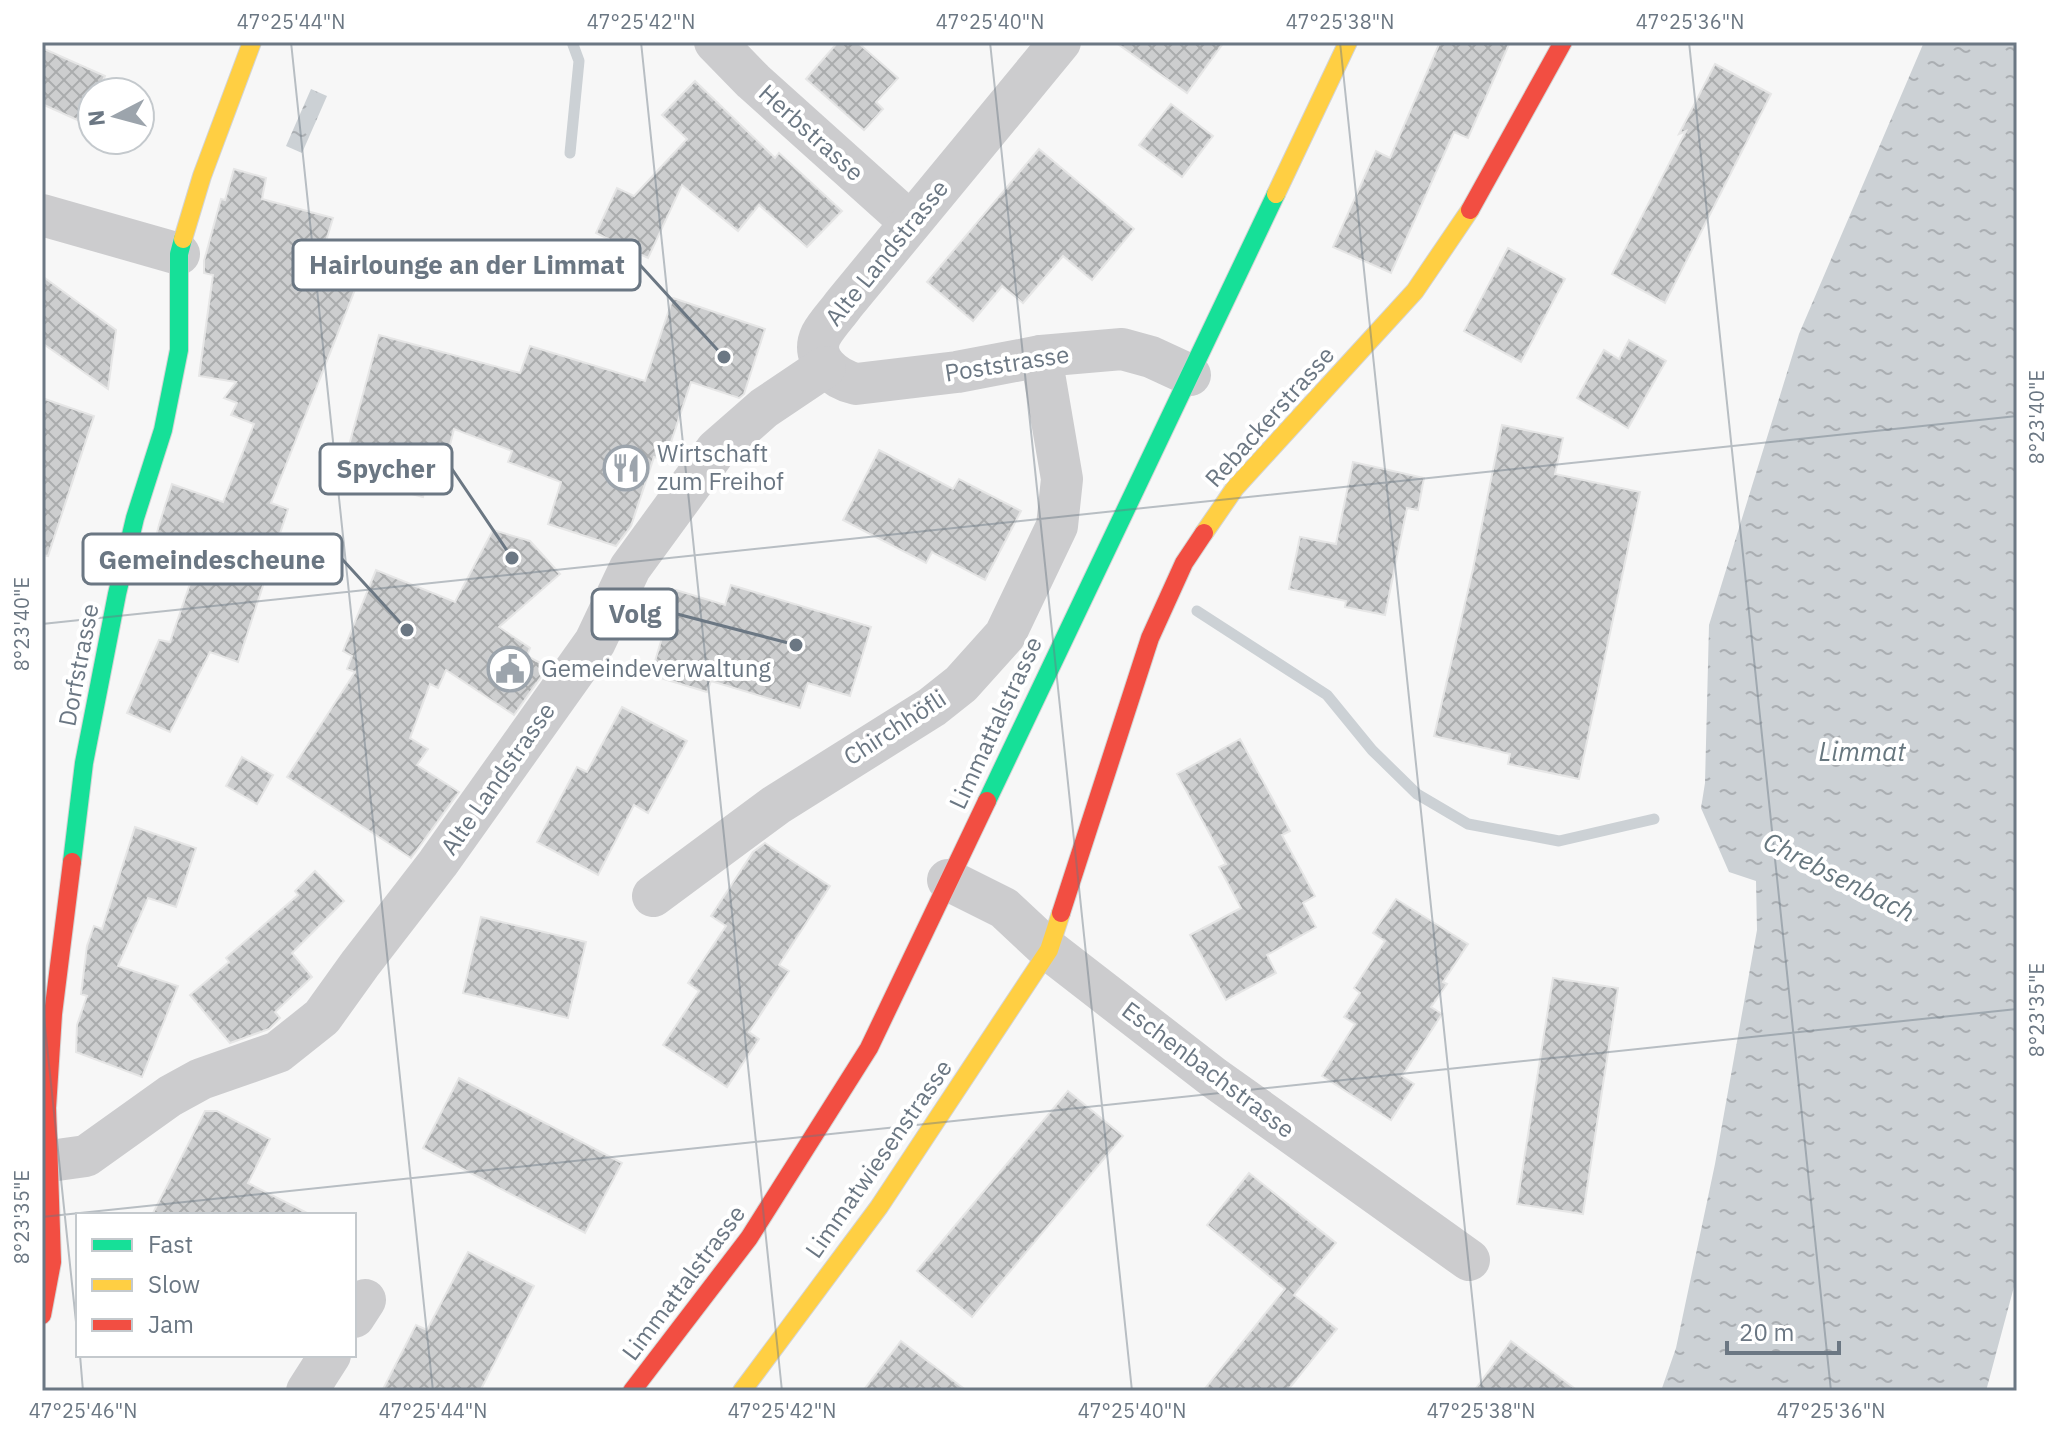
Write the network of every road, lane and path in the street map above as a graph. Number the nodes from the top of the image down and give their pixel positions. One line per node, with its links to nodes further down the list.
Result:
1 (252, 42): 8 (street, Dorfstrasse)
2 (715, 42): 7 (street, Herbstrasse)
3 (1060, 42): 7 (street, Alte Landstrasse)
4 (1348, 42): 11 (street, Limmattalstrasse)
5 (1563, 42): 14 (street, Rebackerstrasse)
6 (42, 215): 8 (street)
7 (910, 222): 10 (street, Alte Landstrasse)
8 (179, 254): 15 (street, Dorfstrasse)
9 (1041, 356): 10 (street, Poststrasse); 11 (street, Poststrasse); 13 (street, Chirchhöfli)
10 (825, 367): 15 (street, Alte Landstrasse)
11 (1190, 375): 12 (street, Limmattalstrasse)
12 (948, 880): 14 (street, Eschenbachstrasse); 20 (street, Limmattalstrasse)
13 (653, 896)
14 (1049, 950): 16 (street, Eschenbachstrasse); 21 (street, Limmatwiesenstrasse)
15 (50, 1161): 17 (street, Dorfstrasse)
16 (1469, 1260)
17 (42, 1315)
18 (329, 1357): 19 (street)
19 (307, 1391)
20 (632, 1391)
21 (742, 1391)

